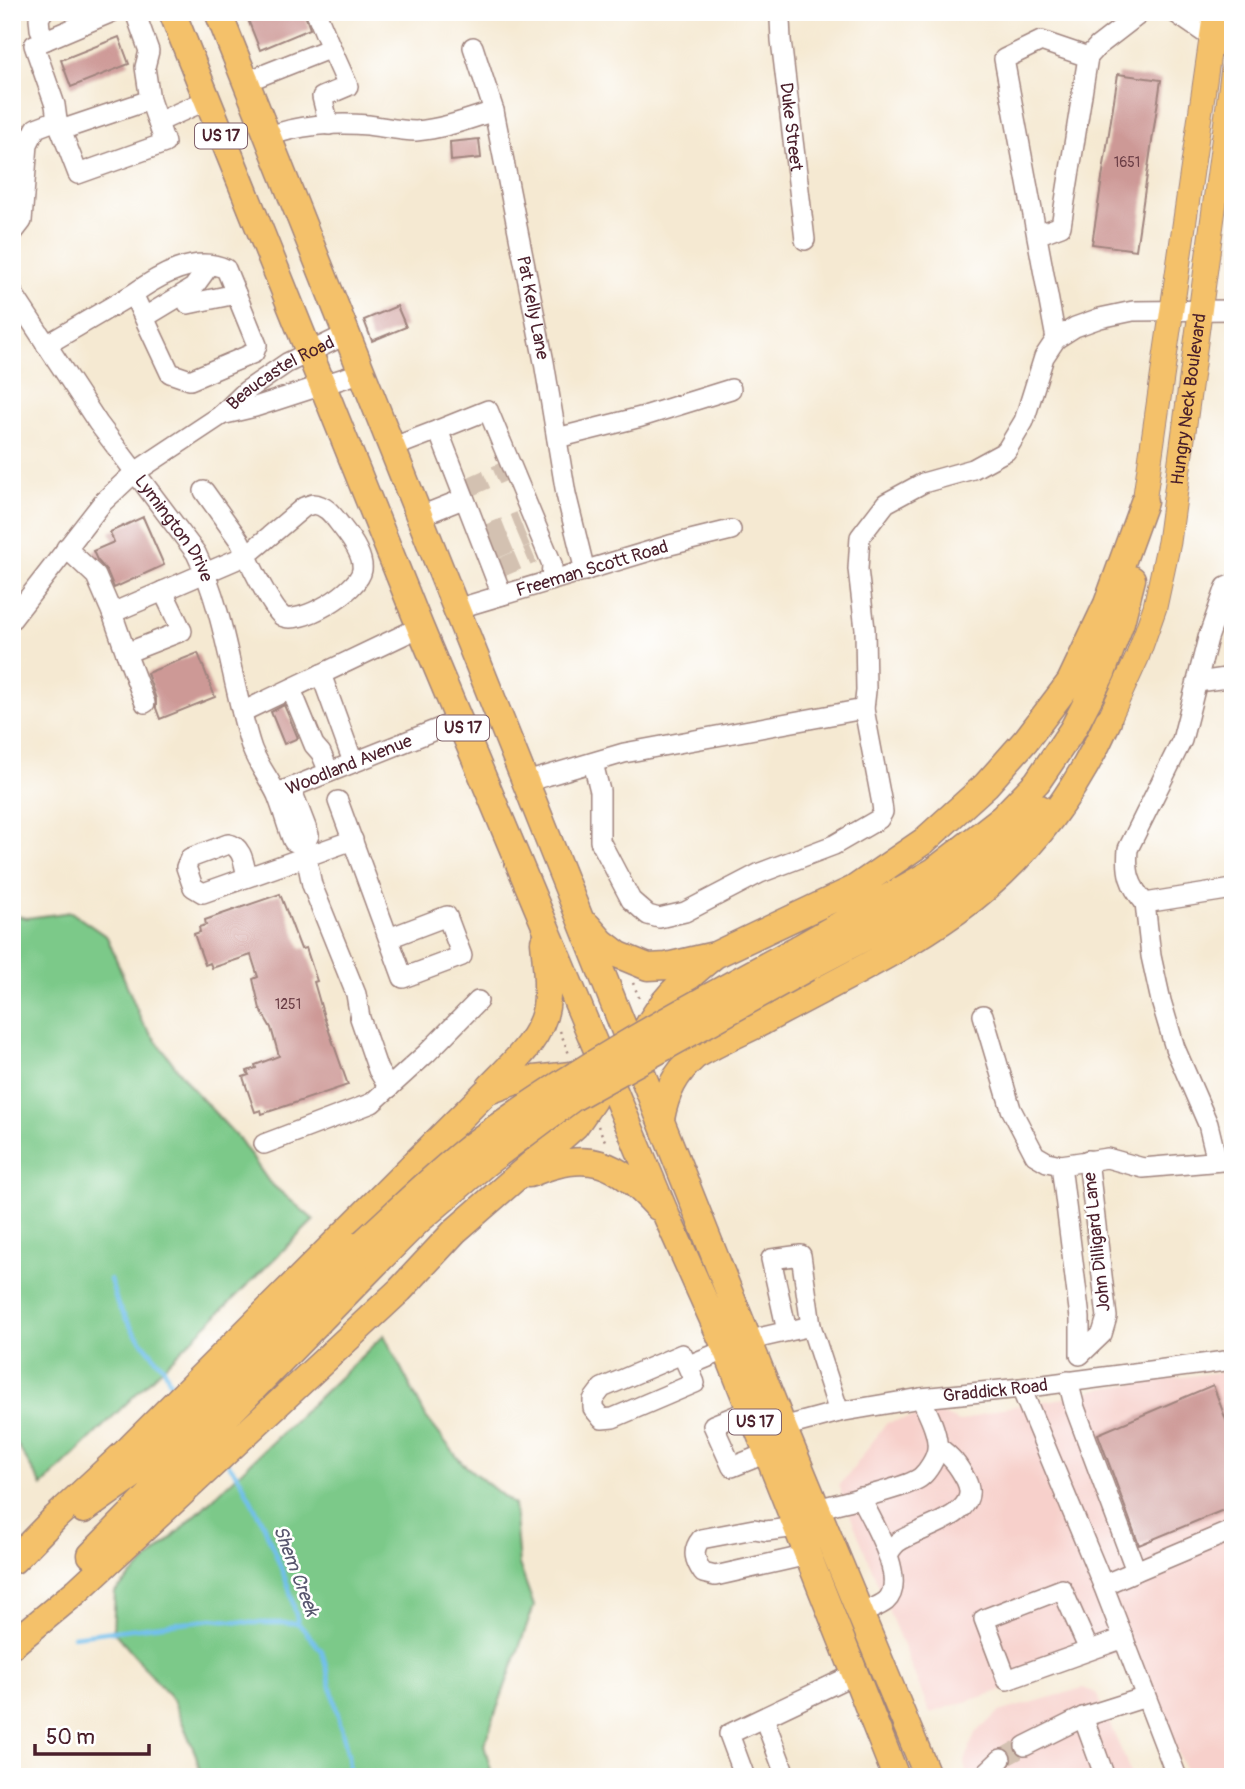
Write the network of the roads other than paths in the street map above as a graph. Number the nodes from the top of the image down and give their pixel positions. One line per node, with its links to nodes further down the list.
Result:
1 (43, 12): 12 (street)
2 (112, 12): 12 (street)
3 (135, 12): 18 (street)
4 (172, 12): 19 (highway, US 17)
5 (218, 12): 17 (highway, US 17)
6 (316, 12): 14 (street)
7 (783, 12): 27 (street, Duke Street)
8 (1142, 12): 15 (street)
9 (1174, 12): 11 (street)
10 (1215, 12): 11 (main road, Hungry Neck Boulevard)
11 (1212, 38): 32 (main road, Hungry Neck Boulevard)
12 (46, 40): 22 (street)
13 (473, 47): 20 (street, Pat Kelly Lane)
14 (331, 48): 17 (street); 23 (street)
15 (1088, 57): 26 (street); 26 (street)
16 (1233, 68): 33 (main road, Hungry Neck Boulevard)
17 (245, 82): 24 (highway, US 17)
18 (150, 100): 21 (street); 22 (street)
19 (207, 100): 21 (street); 39 (highway, US 17)
20 (494, 111): 23 (street); 45 (street, Pat Kelly Lane)
21 (158, 121): 22 (street)
22 (59, 125): 25 (street)
23 (329, 125): 24 (street)
24 (267, 137): 36 (highway, US 17)
25 (12, 234)
26 (1037, 235): 37 (street)
27 (805, 240)
28 (209, 266): 30 (street); 31 (street); 35 (street)
29 (12, 292): 38 (street, Lymington Drive)
30 (134, 294): 35 (street); 38 (street)
31 (236, 294): 35 (street); 35 (street)
32 (1171, 310): 33 (street); 37 (street); 50 (main road, Hungry Neck Boulevard)
33 (1202, 310): 34 (street); 74 (main road, Hungry Neck Boulevard)
34 (1233, 310)
35 (146, 320)
36 (345, 335): 39 (street, Beaucastel Road); 40 (highway, US 17)
37 (1056, 339): 71 (street)
38 (46, 345): 47 (street, Lymington Drive)
39 (308, 352): 41 (highway, US 17); 43 (street, Beaucastel Road)
40 (360, 373): 41 (street, Beaucastel Road); 46 (highway, US 17)
41 (323, 386): 43 (street, Beaucastel Road); 64 (highway, US 17)
42 (731, 389): 45 (street)
43 (220, 416): 47 (street, Beaucastel Road)
44 (438, 430): 46 (street); 48 (street); 57 (street)
45 (557, 438): 55 (street, Pat Kelly Lane)
46 (391, 449): 51 (highway, US 17)
47 (134, 473): 53 (street, Beaucastel Road); 56 (street, Lymington Drive)
48 (463, 487): 51 (street); 60 (street)
49 (204, 491): 54 (street)
50 (1144, 502): 89 (highway); 90 (highway)
51 (418, 517): 61 (highway, US 17)
52 (730, 530): 55 (street, Freeman Scott Road)
53 (66, 548): 62 (street); 63 (street, Beaucastel Road)
54 (247, 555): 54 (street); 56 (street)
55 (585, 571): 57 (street, Freeman Scott Road)
56 (205, 572): 59 (street); 72 (street, Lymington Drive)
57 (551, 581): 60 (street, Freeman Scott Road)
58 (1233, 584): 68 (street)
59 (163, 591): 62 (street); 65 (street)
60 (502, 595): 61 (street, Freeman Scott Road)
61 (456, 609): 78 (highway, US 17)
62 (112, 613): 65 (street)
63 (12, 619)
64 (420, 627): 66 (street); 73 (highway, US 17)
65 (126, 653): 70 (street)
66 (321, 674): 69 (street); 75 (street)
67 (1233, 677): 68 (street)
68 (1198, 682): 85 (street)
69 (291, 689): 72 (street); 77 (street)
70 (145, 703)
71 (864, 709): 76 (street); 76 (street)
72 (242, 712): 79 (street, Lymington Drive)
73 (460, 720): 75 (street, Woodland Avenue); 87 (highway, US 17)
74 (1108, 721): 90 (highway); 93 (highway)
75 (353, 762): 77 (street, Woodland Avenue)
76 (593, 762): 78 (street)
77 (329, 772): 79 (street, Woodland Avenue)
78 (526, 782): 86 (highway, US 17)
79 (284, 791): 82 (street, Lymington Drive)
80 (338, 800): 81 (street)
81 (353, 840): 82 (street); 88 (street)
82 (305, 851): 83 (street); 96 (street)
83 (247, 877)
84 (1233, 889): 85 (street)
85 (1145, 903): 101 (street)
86 (579, 916): 89 (highway); 94 (highway, US 17)
87 (542, 919): 95 (highway, US 17); 97 (highway)
88 (388, 938)
89 (715, 955): 94 (highway)
90 (803, 958): 105 (highway, bridge)
91 (478, 1001): 96 (street)
92 (983, 1015): 102 (street)
93 (715, 1044): 94 (highway); 98 (highway)
94 (634, 1051): 95 (highway); 98 (highway, US 17)
95 (607, 1069): 97 (highway); 103 (highway); 104 (highway, US 17)
96 (389, 1088): 99 (street)
97 (486, 1092): 125 (highway)
98 (661, 1119): 108 (highway, US 17)
99 (264, 1144)
100 (1088, 1160): 101 (street); 102 (street); 109 (street, John Dilligard Lane)
101 (1225, 1161)
102 (1061, 1165): 109 (street, John Dilligard Lane)
103 (518, 1178): 104 (highway); 131 (highway)
104 (667, 1217): 108 (highway, US 17)
105 (371, 1252): 125 (highway); 129 (highway)
106 (811, 1326): 107 (street); 107 (street); 116 (street)
107 (787, 1331): 108 (street)
108 (738, 1344): 111 (street); 115 (highway, US 17); 117 (highway, US 17)
109 (1080, 1355): 112 (street, John Dilligard Lane)
110 (1233, 1360): 112 (street, Graddick Road)
111 (689, 1365): 111 (street)
112 (1072, 1381): 113 (street, Graddick Road); 126 (street)
113 (1021, 1388): 114 (street, Graddick Road); 127 (street)
114 (922, 1398): 116 (street, Graddick Road); 118 (street)
115 (750, 1410): 117 (highway, US 17); 117 (street, Graddick Road)
116 (839, 1412): 117 (street, Graddick Road)
117 (771, 1439): 120 (highway, US 17); 121 (highway, US 17)
118 (938, 1447): 119 (street); 123 (street)
119 (860, 1497): 120 (street); 123 (street)
120 (817, 1509): 128 (highway, US 17)
121 (797, 1527): 124 (highway, US 17); 124 (street)
122 (1233, 1530): 126 (street)
123 (888, 1554): 128 (street)
124 (808, 1555): 133 (highway, US 17)
125 (13, 1561)
126 (1136, 1572): 127 (street)
127 (1103, 1585): 130 (street)
128 (861, 1614): 142 (highway, US 17)
129 (12, 1637)
130 (1124, 1638): 132 (street); 134 (street)
131 (12, 1644)
132 (1089, 1650): 132 (street)
133 (855, 1674): 136 (street); 141 (highway, US 17)
134 (1146, 1696): 135 (street); 145 (street)
135 (1083, 1717): 137 (street); 144 (street)
136 (764, 1718): 139 (street); 140 (street)
137 (1025, 1746)
138 (1001, 1759): 143 (street)
139 (745, 1777)
140 (786, 1777)
141 (896, 1777)
142 (928, 1777)
143 (982, 1777)
144 (1105, 1777)
145 (1177, 1777)

